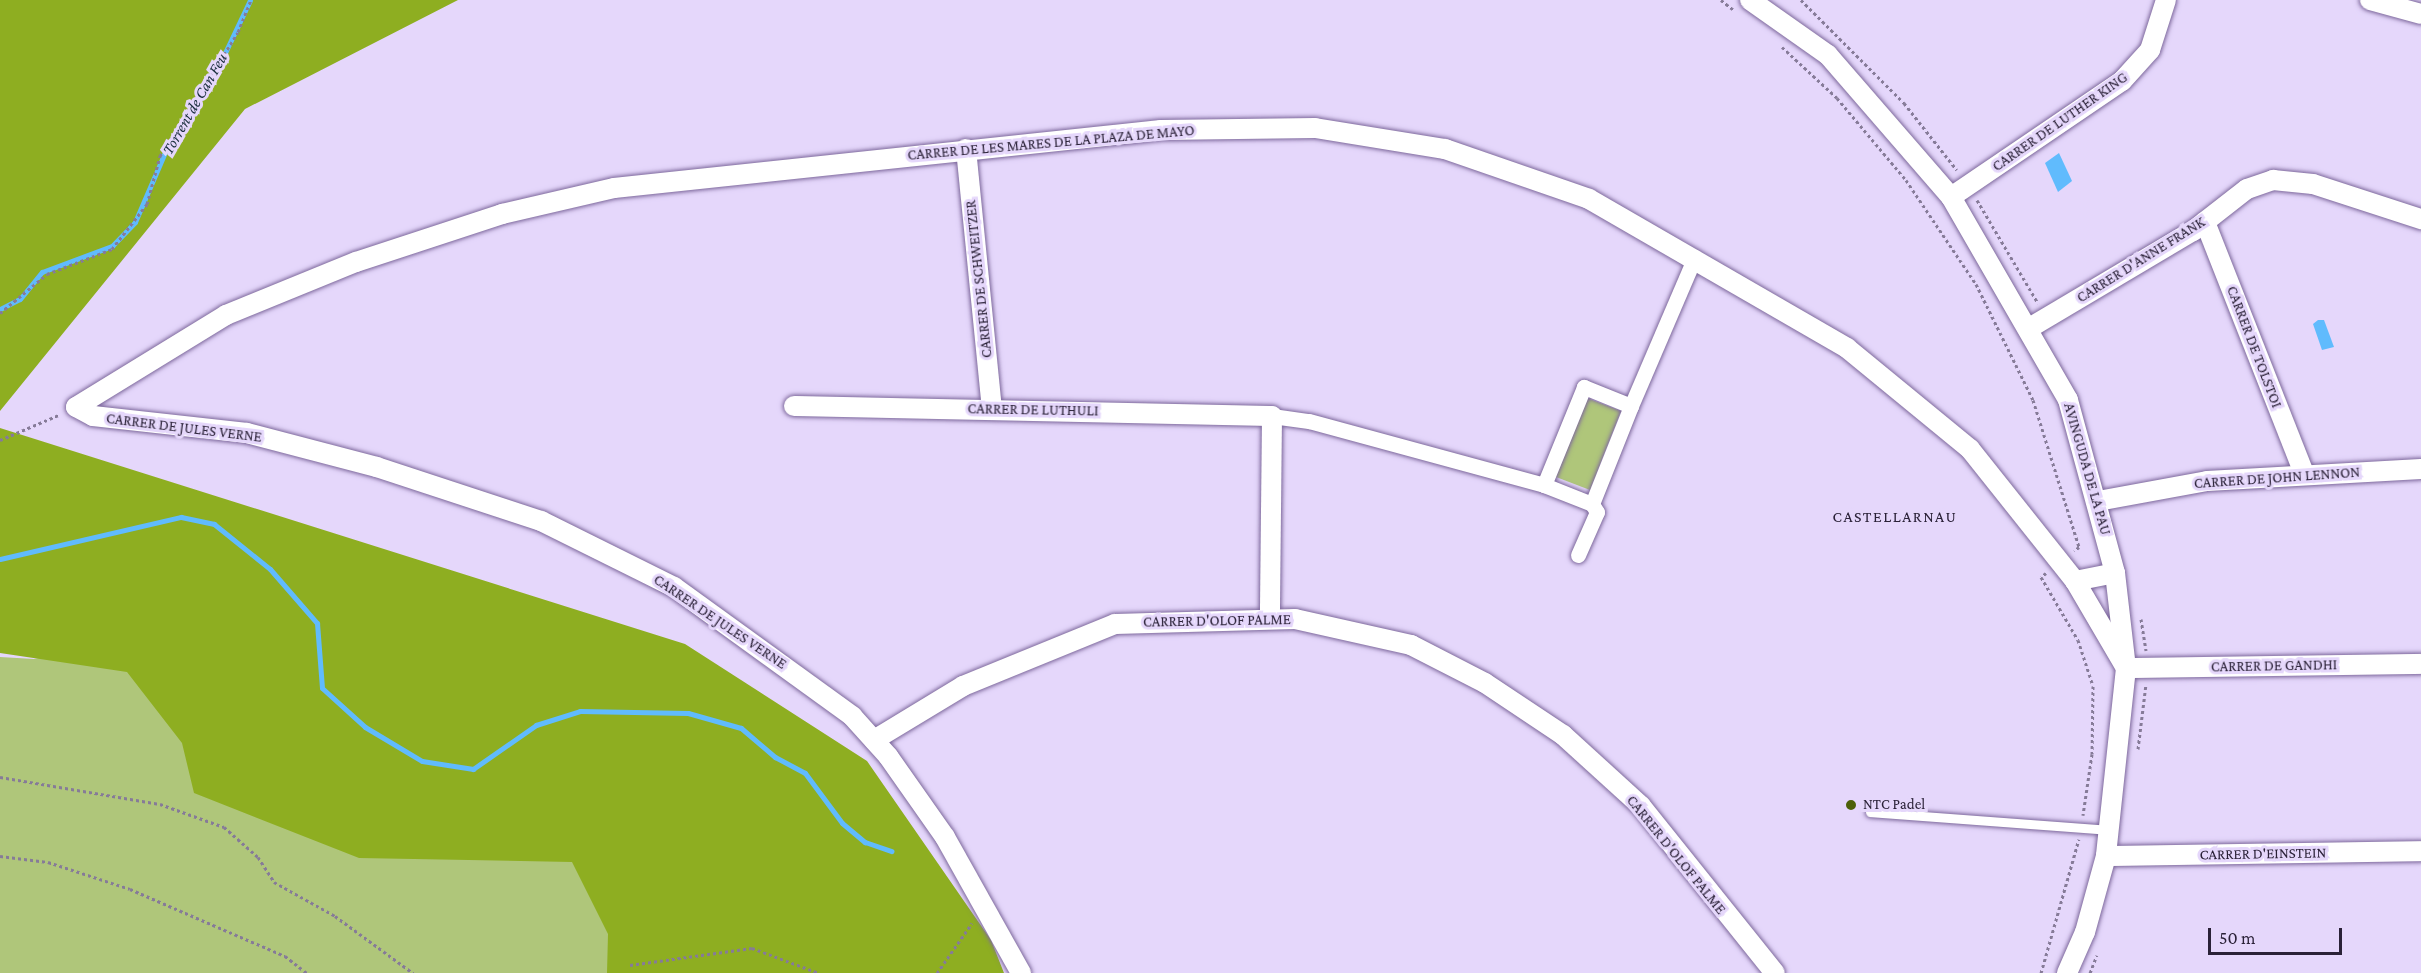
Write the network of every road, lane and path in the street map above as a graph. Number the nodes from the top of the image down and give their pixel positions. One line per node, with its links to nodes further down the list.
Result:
1 (251, 0): 13 (path)
2 (1750, 0): 9 (street, AVINGUDA DE LA PAU)
3 (1801, 0): 8 (path)
4 (2166, 0): 8 (street, CARRER DE LUTHER KING)
5 (2370, 0): 6 (street)
6 (2421, 14)
7 (966, 149): 12 (street, CARRER DE LES MARES DE LA PLAZA DE MAYO); 17 (street, CARRER DE LES MARES DE LA PLAZA DE MAYO); 18 (street, CARRER DE SCHWEITZER)
8 (1969, 186): 9 (street, CARRER DE LUTHER KING); 14 (path)
9 (1951, 197): 14 (street, AVINGUDA DE LA PAU)
10 (2421, 219): 11 (street, CARRER D'ANNE FRANK)
11 (2205, 222): 14 (street, CARRER D'ANNE FRANK); 22 (street, CARRER DE TOLSTOI)
12 (1695, 257): 16 (street); 28 (street, CARRER DE LES MARES DE LA PLAZA DE MAYO)
13 (0, 313)
14 (2039, 322): 24 (street, AVINGUDA DE LA PAU)
15 (794, 406): 18 (street, CARRER DE LUTHULI)
16 (1632, 406): 23 (street); 25 (street)
17 (76, 407): 20 (path); 34 (street, CARRER DE JULES VERNE)
18 (992, 409): 19 (street, CARRER DE LUTHULI)
19 (1272, 416): 23 (street); 30 (street)
20 (0, 441)
21 (2421, 469): 22 (street, CARRER DE JOHN LENNON)
22 (2304, 473): 24 (street, CARRER DE JOHN LENNON)
23 (1544, 485): 25 (street)
24 (2098, 501): 27 (street, AVINGUDA DE LA PAU)
25 (1592, 504): 26 (street)
26 (1578, 555)
27 (2115, 573): 28 (street); 32 (street, AVINGUDA DE LA PAU)
28 (2075, 581): 32 (street, CARRER DE LES MARES DE LA PLAZA DE MAYO)
29 (2138, 608): 33 (path)
30 (1270, 619): 34 (street, CARRER D'OLOF PALME); 50 (street, CARRER D'OLOF PALME)
31 (2421, 664): 33 (street, CARRER DE GANDHI)
32 (2126, 668): 33 (street, CARRER DE GANDHI); 38 (street, AVINGUDA DE LA PAU)
33 (2149, 668): 35 (path)
34 (874, 740): 42 (street, CARRER DE JULES VERNE)
35 (2136, 762)
36 (0, 777): 46 (path)
37 (1870, 812): 38 (lane)
38 (2109, 830): 41 (street, AVINGUDA DE LA PAU)
39 (2421, 851): 41 (street, CARRER D'EINSTEIN)
40 (0, 856): 45 (path)
41 (2106, 856): 51 (street, AVINGUDA DE LA PAU)
42 (986, 908): 48 (path); 49 (street, CARRER DE JULES VERNE)
43 (2102, 943): 52 (path)
44 (630, 965): 47 (path)
45 (307, 973)
46 (414, 973)
47 (819, 973)
48 (937, 973)
49 (1021, 973)
50 (1775, 973)
51 (2067, 973)
52 (2090, 973)

